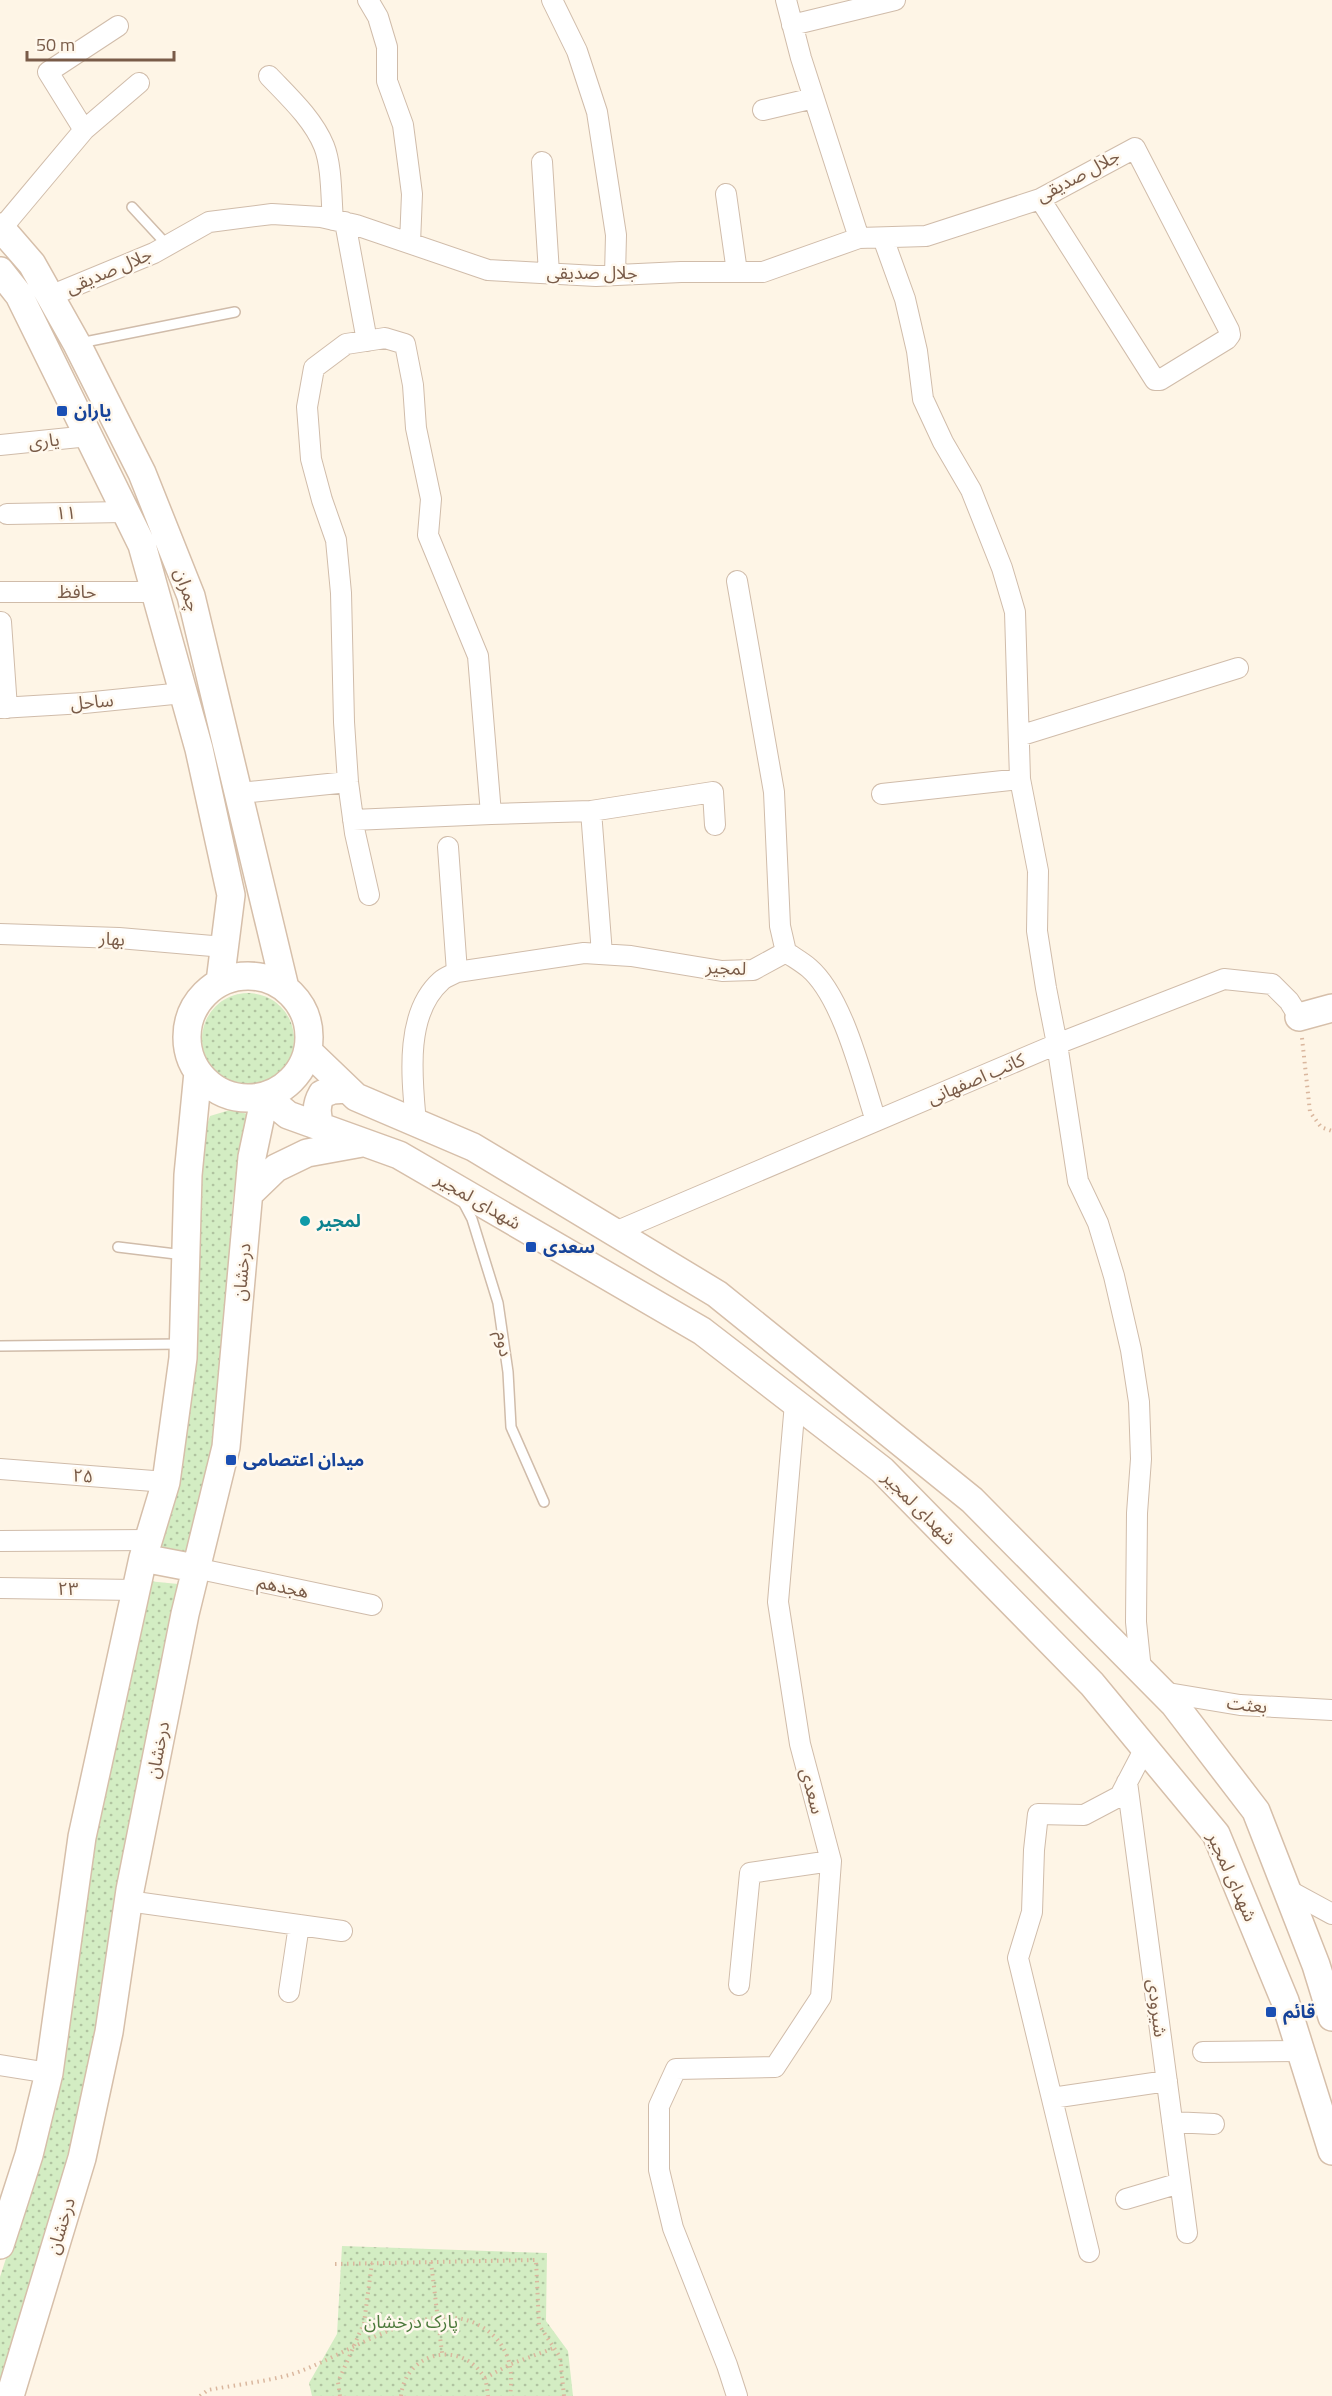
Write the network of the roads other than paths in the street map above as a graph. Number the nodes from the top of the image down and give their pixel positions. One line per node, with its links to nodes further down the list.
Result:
1 (368, 0): 20 (street)
2 (552, 0): 25 (street)
3 (786, 0): 5 (street)
4 (894, 0): 5 (street)
5 (792, 25): 9 (street)
6 (118, 26): 11 (street)
7 (269, 76): 16 (street)
8 (139, 83): 11 (street)
9 (814, 98): 10 (street); 18 (street)
10 (762, 110)
11 (84, 130): 17 (street)
12 (542, 162): 24 (street)
13 (726, 194): 23 (street)
14 (1040, 199): 14 (street, جلال صدیقی); 19 (street, جلال صدیقی)
15 (132, 207): 21 (lane)
16 (339, 221): 20 (street, جلال صدیقی); 21 (street, جلال صدیقی); 29 (street)
17 (1, 228): 26 (main road, چمران)
18 (859, 238): 19 (street, جلال صدیقی); 23 (street, جلال صدیقی)
19 (883, 238): 42 (street)
20 (411, 243): 24 (street, جلال صدیقی)
21 (168, 246): 26 (street, جلال صدیقی)
22 (0, 271): 27 (main road, چمران)
23 (737, 272): 25 (street, جلال صدیقی)
24 (549, 273): 25 (street, جلال صدیقی)
25 (615, 275)
26 (50, 296): 30 (main road, چمران)
27 (10, 297): 31 (main road, چمران)
28 (235, 312): 30 (lane)
29 (367, 341): 44 (street); 48 (street)
30 (78, 344): 45 (main road, چمران)
31 (88, 436): 32 (street, یاری); 33 (main road, چمران)
32 (0, 445)
33 (125, 512): 34 (street, ۱۱); 37 (main road, چمران)
34 (7, 514)
35 (737, 581): 55 (street)
36 (0, 592): 37 (street, حافظ)
37 (155, 592): 40 (main road, چمران)
38 (1, 622): 41 (street)
39 (1238, 668): 42 (street)
40 (183, 693): 41 (street, ساحل); 54 (main road, چمران)
41 (3, 708)
42 (1019, 736): 43 (street)
43 (1020, 779): 46 (street); 62 (street)
44 (348, 782): 45 (street); 49 (street)
45 (240, 793): 59 (main road, چمران)
46 (882, 794)
47 (591, 811): 48 (street); 50 (street); 56 (street)
48 (491, 814): 49 (street)
49 (353, 819): 52 (street)
50 (715, 825)
51 (448, 847): 57 (street)
52 (369, 896)
53 (0, 934): 54 (street, بهار)
54 (224, 947): 58 (main road, چمران)
55 (786, 952): 56 (street, لمجیر); 67 (street)
56 (602, 954): 57 (street, لمجیر)
57 (457, 972): 68 (street, لمجیر)
58 (220, 982): 59 (main road); 64 (main road)
59 (285, 988): 63 (main road)
60 (1332, 1008): 61 (main road)
61 (1299, 1017): 62 (street, کاتب اصفهانی)
62 (1057, 1044): 67 (street, کاتب اصفهانی); 88 (street)
63 (308, 1051): 65 (main road, شهدای لمجیر); 66 (main road)
64 (198, 1072): 66 (main road); 75 (main road)
65 (347, 1089): 68 (main road, شهدای لمجیر); 69 (main road)
66 (265, 1096): 69 (main road, شهدای لمجیر); 72 (main road, درخشان)
67 (876, 1121): 73 (street, کاتب اصفهانی)
68 (416, 1123): 73 (main road, شهدای لمجیر)
69 (320, 1127): 70 (main road, شهدای لمجیر)
70 (365, 1143): 71 (main road, شهدای لمجیر); 72 (main road)
71 (455, 1188): 78 (main road, شهدای لمجیر); 81 (lane, دوم)
72 (249, 1194): 84 (main road, درخشان)
73 (615, 1232): 88 (main road, شهدای لمجیر)
74 (118, 1247): 75 (lane)
75 (186, 1256): 76 (main road)
76 (183, 1344): 77 (lane); 80 (main road)
77 (0, 1346)
78 (795, 1403): 91 (main road, شهدای لمجیر); 93 (street, سعدی)
79 (0, 1469): 80 (street, ۲۵)
80 (166, 1482): 83 (main road)
81 (544, 1502)
82 (0, 1541): 83 (street)
83 (146, 1549): 84 (main road); 86 (main road)
84 (195, 1568): 87 (street, هجدهم); 95 (main road, درخشان)
85 (0, 1588): 86 (street, ۲۳)
86 (136, 1590): 105 (main road)
87 (372, 1605)
88 (1141, 1670): 89 (main road, شهدای لمجیر)
89 (1162, 1692): 90 (street, بعثت); 94 (main road, شهدای لمجیر)
90 (1332, 1710)
91 (1145, 1748): 92 (street); 102 (main road, شهدای لمجیر)
92 (1127, 1782): 106 (street, شیرودی); 107 (street)
93 (831, 1861): 99 (street); 118 (street, سعدی)
94 (1286, 1889): 96 (street); 101 (main road, شهدای لمجیر)
95 (128, 1901): 97 (street); 117 (main road, درخشان)
96 (1332, 1914)
97 (299, 1925): 98 (street); 100 (street)
98 (342, 1931)
99 (739, 1985)
100 (289, 1992)
101 (1332, 2017)
102 (1300, 2051): 103 (street); 108 (main road, شهدای لمجیر)
103 (1203, 2052)
104 (0, 2065): 105 (street)
105 (49, 2073): 115 (main road)
106 (1167, 2081): 107 (street); 109 (street, شیرودی)
107 (1052, 2098): 116 (street)
108 (1326, 2114): 111 (main road, شهدای لمجیر)
109 (1172, 2121): 110 (street); 112 (street, شیرودی)
110 (1214, 2124)
111 (1332, 2151)
112 (1180, 2183): 113 (street); 114 (street, شیرودی)
113 (1126, 2199)
114 (1187, 2233)
115 (0, 2245)
116 (1089, 2252)
117 (10, 2396)
118 (737, 2396)

